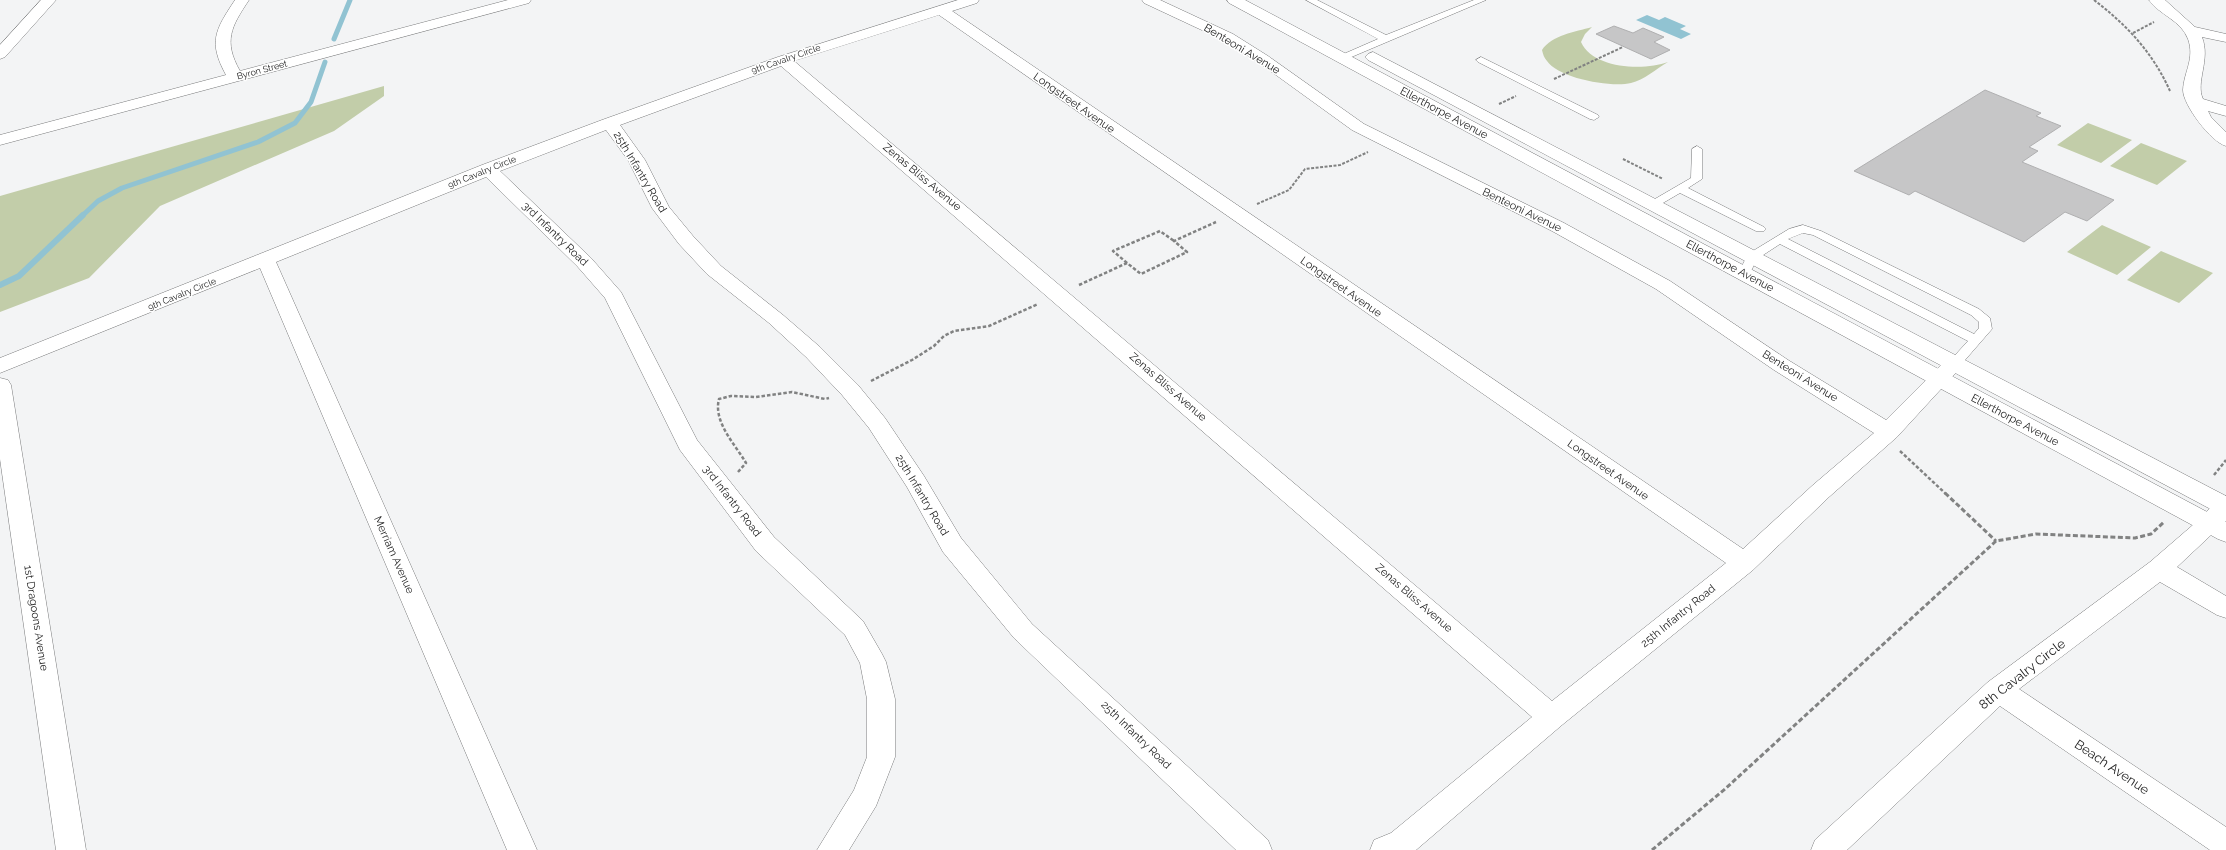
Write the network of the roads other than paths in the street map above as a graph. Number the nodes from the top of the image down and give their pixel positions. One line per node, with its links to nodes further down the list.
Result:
1 (49, 0): 16 (street)
2 (242, 0): 20 (street)
3 (524, 0): 20 (street, Byron Street)
4 (972, 0): 11 (street, 9th Cavalry Circle)
5 (1149, 0): 39 (street, Benteoni Avenue)
6 (1234, 0): 17 (street, Ellerthorpe Avenue)
7 (1264, 0): 15 (street, Ellerthorpe Avenue)
8 (1310, 0): 14 (lane)
9 (1482, 0): 14 (lane)
10 (2156, 0): 12 (street)
11 (939, 9): 18 (street, 9th Cavalry Circle); 41 (street, Longstreet Avenue)
12 (2191, 30): 13 (street); 21 (street)
13 (2226, 38)
14 (1386, 39): 15 (lane)
15 (1360, 50): 17 (lane); 30 (street, Ellerthorpe Avenue)
16 (0, 54)
17 (1342, 58): 34 (street, Ellerthorpe Avenue)
18 (783, 60): 24 (street, 9th Cavalry Circle); 45 (street, Zenas Bliss Avenue)
19 (1481, 60): 23 (lane)
20 (235, 77): 25 (street, Byron Street)
21 (2195, 102): 22 (street); 26 (street)
22 (2226, 111)
23 (1594, 116)
24 (608, 123): 28 (street, 9th Cavalry Circle); 51 (street, 25th Infantry Road)
25 (0, 140)
26 (2226, 141)
27 (1697, 149): 29 (lane)
28 (488, 169): 33 (street, 9th Cavalry Circle); 50 (street, 3rd Infantry Road)
29 (1681, 189): 30 (lane); 31 (lane)
30 (1652, 205): 34 (street, Ellerthorpe Avenue)
31 (1760, 229)
32 (1779, 239): 34 (lane); 35 (lane); 35 (lane)
33 (266, 260): 36 (street, 9th Cavalry Circle); 49 (street, Merriam Avenue)
34 (1748, 265): 37 (street, Ellerthorpe Avenue)
35 (1976, 340): 37 (lane)
36 (0, 366)
37 (1947, 372): 39 (street, 25th Infantry Road); 40 (street, Ellerthorpe Avenue)
38 (0, 385): 48 (street, 1st Dragoons Avenue)
39 (1893, 440): 41 (street, 25th Infantry Road)
40 (2222, 515): 42 (street, 8th Cavalry Circle)
41 (1744, 564): 45 (street, 25th Infantry Road)
42 (2159, 569): 43 (street); 44 (street, 8th Cavalry Circle)
43 (2226, 608)
44 (1998, 690): 46 (street, Beach Avenue); 47 (street, 8th Cavalry Circle)
45 (1552, 717): 52 (street, 25th Infantry Road)
46 (2226, 844)
47 (1829, 849)
48 (71, 850)
49 (522, 850)
50 (832, 850)
51 (1257, 850)
52 (1385, 850)

